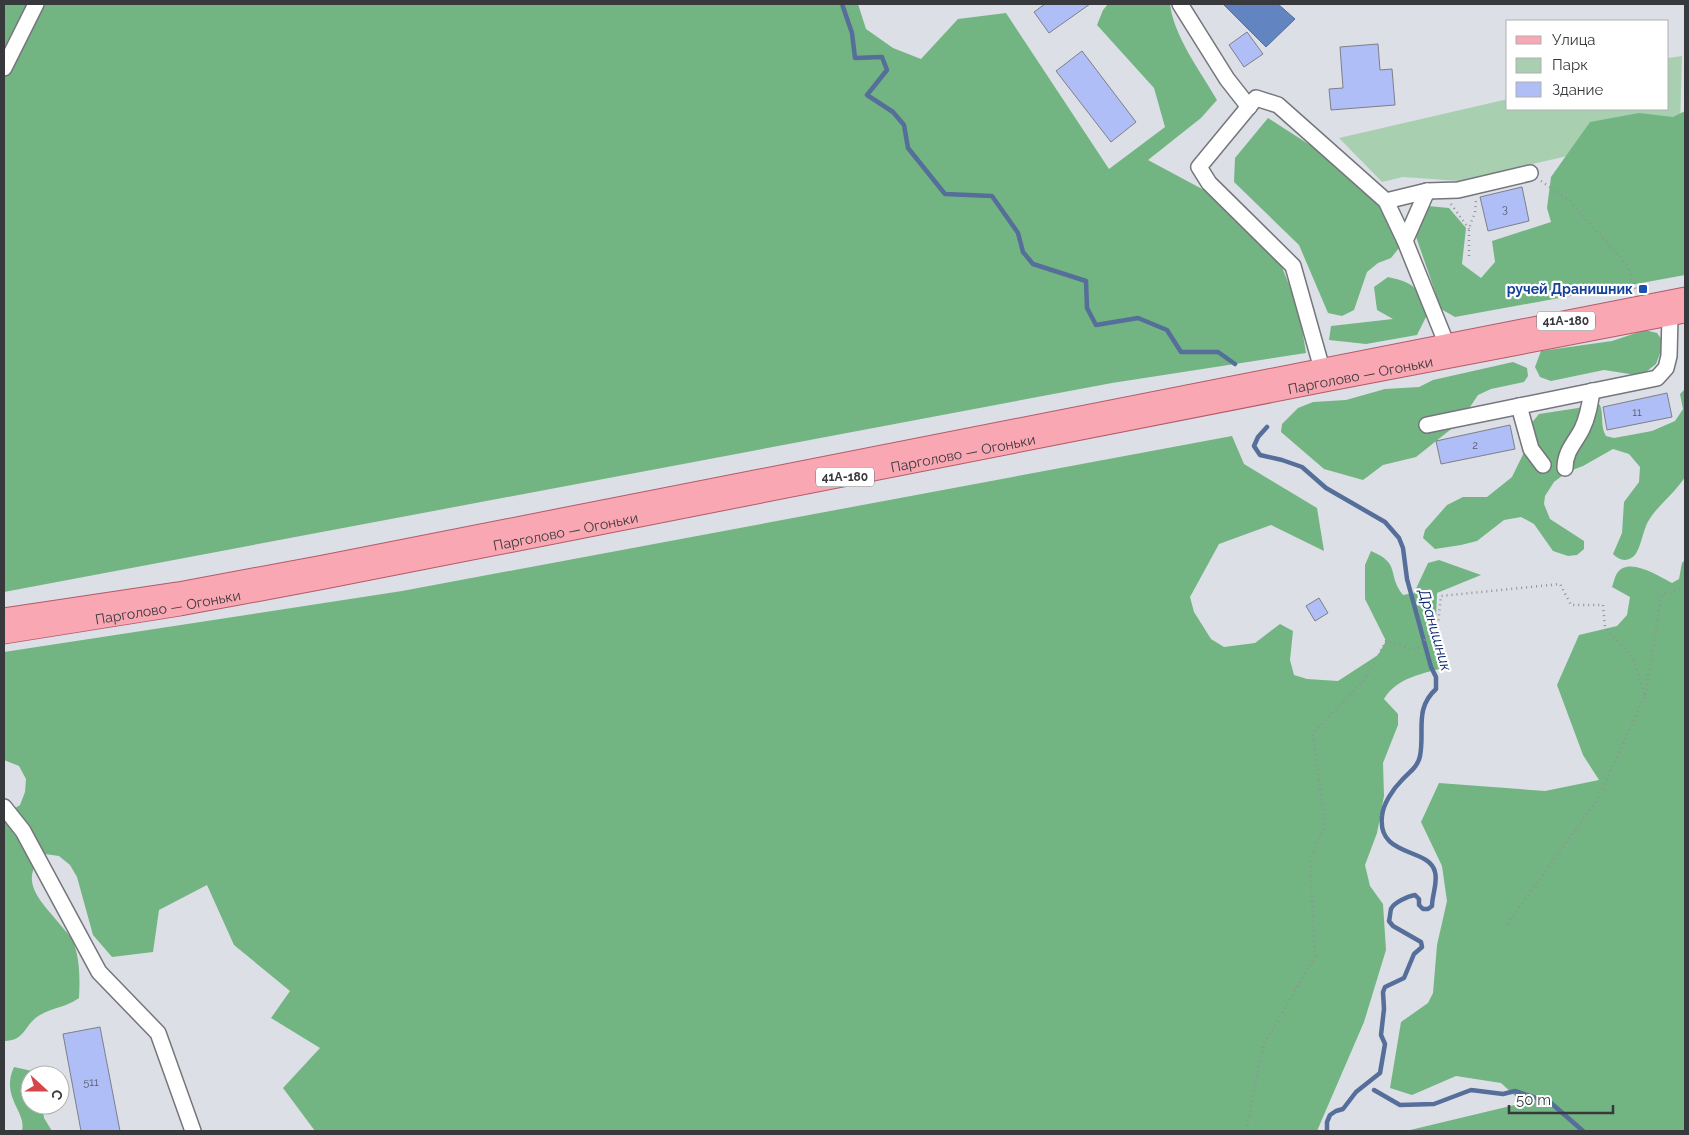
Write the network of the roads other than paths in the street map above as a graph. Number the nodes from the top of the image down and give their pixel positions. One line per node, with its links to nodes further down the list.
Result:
1 (36, 4): 3 (lane)
2 (1180, 4): 4 (lane)
3 (4, 68)
4 (1249, 107): 7 (lane); 12 (lane)
5 (1530, 173): 6 (lane)
6 (1434, 191): 7 (lane); 8 (lane)
7 (1386, 201): 8 (lane)
8 (1404, 241): 11 (lane)
9 (1685, 297): 11 (main road, Парголово — Огоньки / 41А-180)
10 (1678, 314): 13 (lane); 19 (main road, Парголово — Огоньки / 41А-180)
11 (1447, 345): 12 (main road, Парголово — Огоньки / 41А-180)
12 (1322, 369): 18 (main road, Парголово — Огоньки / 41А-180)
13 (1592, 391): 14 (lane); 17 (lane)
14 (1519, 406): 15 (lane); 16 (lane)
15 (1427, 425)
16 (1543, 465)
17 (1565, 468)
18 (4, 618)
19 (4, 634)
20 (4, 807): 21 (lane)
21 (193, 1131)

